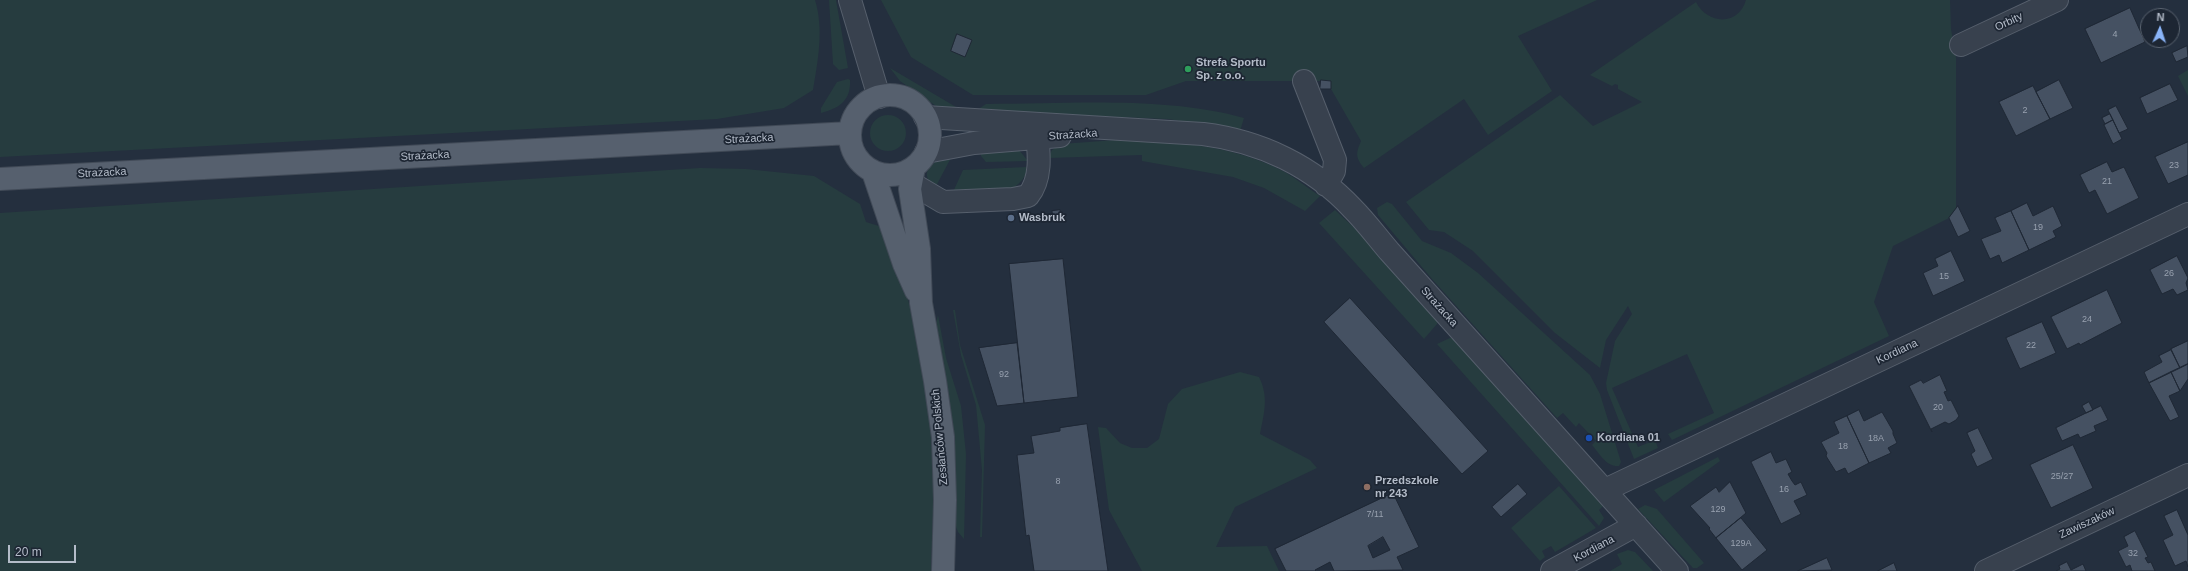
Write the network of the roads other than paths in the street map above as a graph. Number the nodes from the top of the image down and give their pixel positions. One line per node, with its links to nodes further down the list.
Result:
1 (850, 0): 5 (street)
2 (2057, 0): 3 (street, Orbity)
3 (1961, 45)
4 (1304, 81): 12 (street)
5 (879, 97): 6 (main road); 8 (main road)
6 (925, 117): 7 (street, Strażacka); 9 (main road)
7 (1037, 131): 9 (street, Strażacka); 9 (street); 12 (street, Strażacka)
8 (850, 134): 10 (main road); 11 (main road, Strażacka)
9 (917, 167): 10 (main road); 14 (main road, Zesłańców Polskich)
10 (874, 172): 14 (main road, Zesłańców Polskich)
11 (0, 178)
12 (1326, 185): 16 (street, Strażacka)
13 (2188, 214): 16 (street, Kordiana)
14 (921, 304): 18 (main road, Zesłańców Polskich)
15 (2188, 475): 21 (street, Zawiszaków)
16 (1606, 490): 17 (street, Strażacka)
17 (1636, 525): 19 (street, Kordiana); 20 (street, Strażacka)
18 (943, 571)
19 (1552, 571)
20 (1677, 571)
21 (1986, 571)

